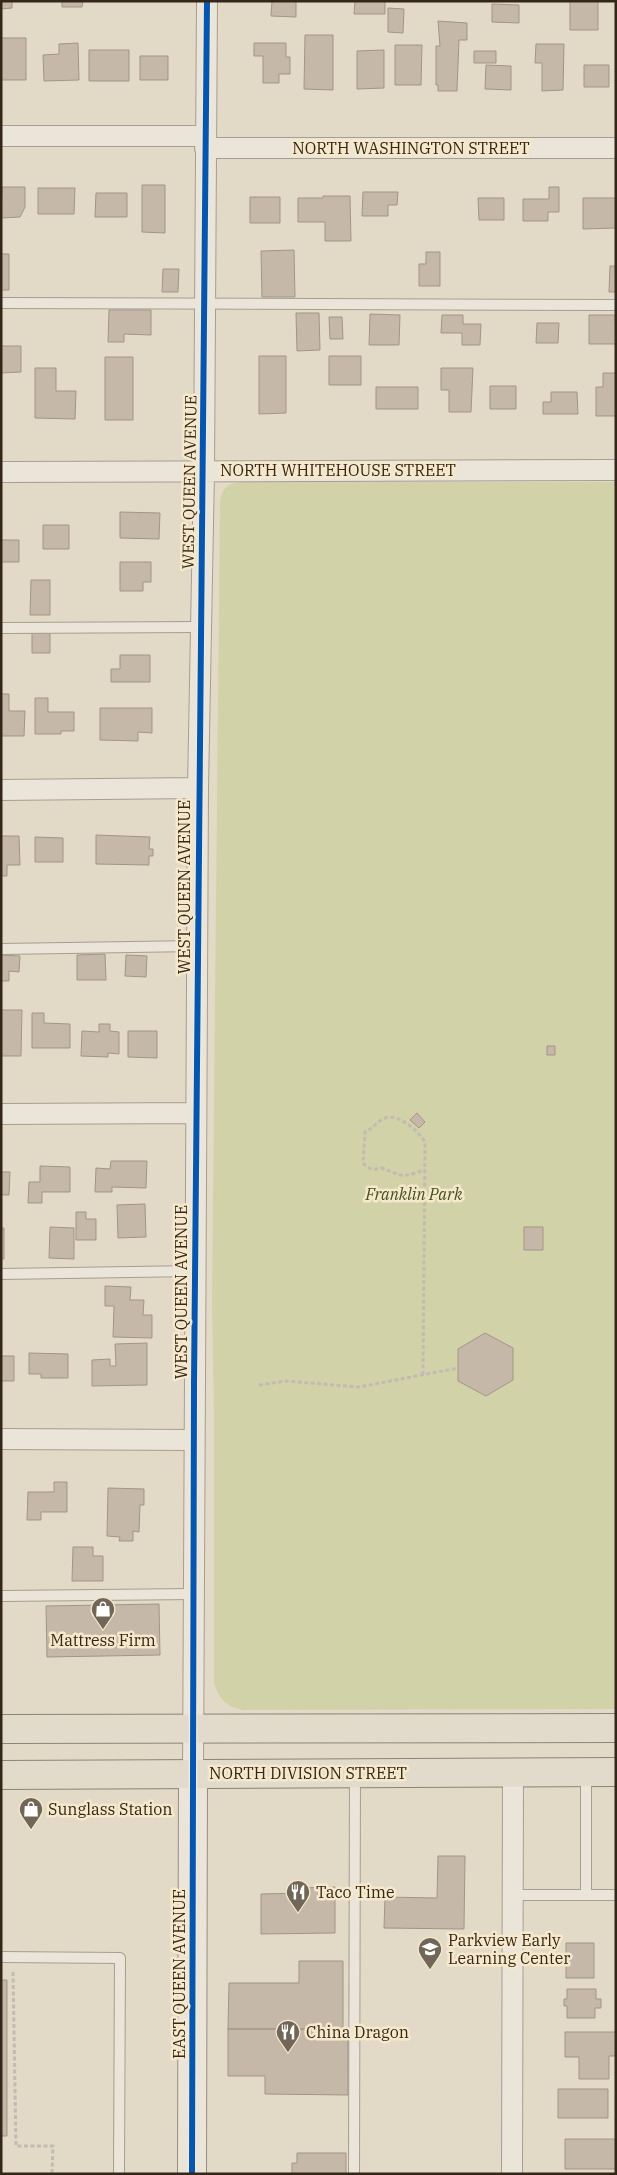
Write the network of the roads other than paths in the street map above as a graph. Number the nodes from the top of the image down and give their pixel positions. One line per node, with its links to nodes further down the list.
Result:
1 (207, 1): 3 (street, WEST QUEEN AVENUE)
2 (1, 136): 3 (street, NORTH WASHINGTON STREET)
3 (206, 142): 4 (street, NORTH WASHINGTON STREET); 6 (street, WEST QUEEN AVENUE)
4 (616, 148)
5 (1, 303): 6 (lane)
6 (205, 303): 7 (lane); 8 (street, WEST QUEEN AVENUE)
7 (616, 305)
8 (204, 470): 9 (street, NORTH WHITEHOUSE STREET); 10 (street, NORTH WHITEHOUSE STREET); 11 (street, WEST QUEEN AVENUE)
9 (616, 470)
10 (1, 472)
11 (201, 626): 12 (lane); 13 (street, WEST QUEEN AVENUE)
12 (1, 628)
13 (198, 788): 14 (street); 15 (street, WEST QUEEN AVENUE)
14 (1, 790)
15 (197, 946): 16 (lane); 17 (street, WEST QUEEN AVENUE)
16 (1, 949)
17 (196, 1113): 18 (street); 19 (street, WEST QUEEN AVENUE)
18 (1, 1114)
19 (195, 1271): 20 (lane); 22 (street, WEST QUEEN AVENUE)
20 (1, 1274)
21 (1, 1439): 22 (street)
22 (193, 1440): 23 (street, WEST QUEEN AVENUE)
23 (193, 1594): 24 (lane); 27 (street, WEST QUEEN AVENUE)
24 (1, 1596)
25 (616, 1728): 27 (main road)
26 (1, 1729): 27 (main road)
27 (193, 1729): 33 (street, WEST QUEEN AVENUE)
28 (356, 1772): 29 (main road, NORTH DIVISION STREET); 33 (main road, NORTH DIVISION STREET); 40 (lane)
29 (513, 1772): 30 (main road, NORTH DIVISION STREET); 34 (street)
30 (586, 1772): 31 (main road, NORTH DIVISION STREET); 35 (lane)
31 (616, 1772)
32 (1, 1774): 33 (main road, NORTH DIVISION STREET)
33 (193, 1774): 39 (street, EAST QUEEN AVENUE)
34 (513, 1895): 35 (lane); 41 (street)
35 (586, 1895): 36 (lane)
36 (616, 1895)
37 (1, 1957): 38 (lane)
38 (120, 2174)
39 (192, 2174)
40 (354, 2174)
41 (512, 2174)

